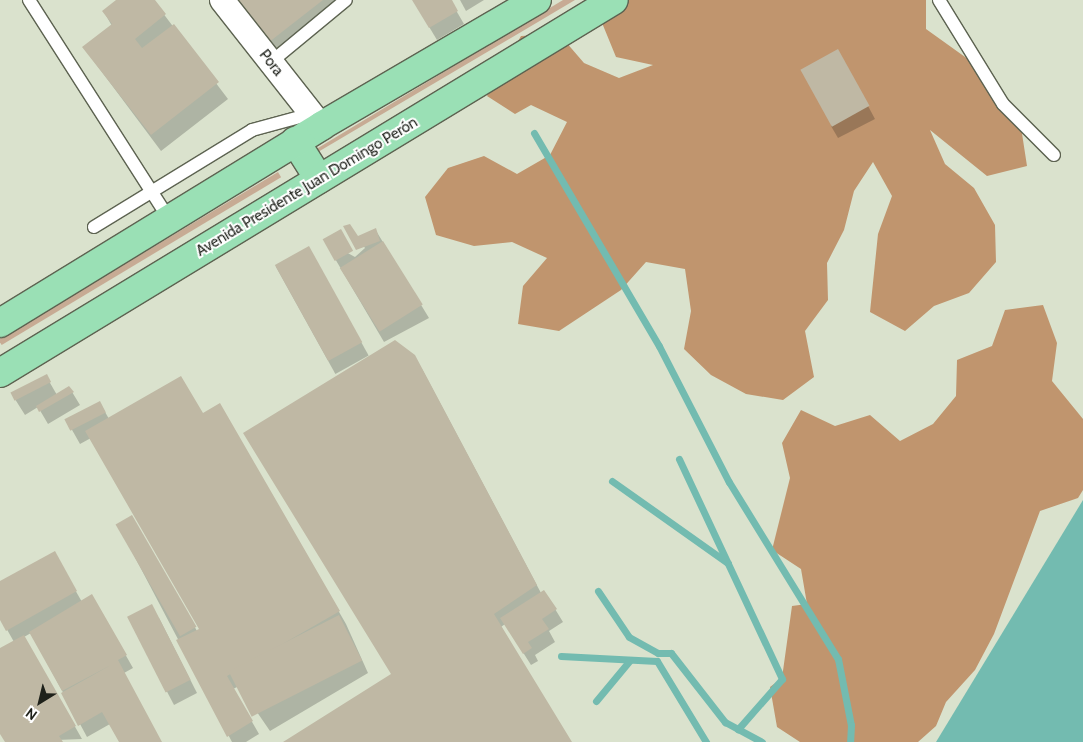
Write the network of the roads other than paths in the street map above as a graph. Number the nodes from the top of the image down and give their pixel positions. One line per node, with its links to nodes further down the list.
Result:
1 (29, 0): 12 (lane)
2 (222, 0): 7 (street, Pora)
3 (346, 0): 7 (lane)
4 (537, 0): 8 (main road)
5 (614, 0): 11 (main road, Avenida Presidente Juan Domingo Perón)
6 (939, 0): 10 (lane)
7 (271, 62): 8 (street, Pora)
8 (316, 120): 9 (main road); 12 (lane)
9 (295, 141): 11 (main road); 13 (main road)
10 (1054, 155)
11 (319, 179): 16 (main road, Avenida Presidente Juan Domingo Perón)
12 (152, 192): 13 (lane); 14 (lane)
13 (169, 219): 15 (main road)
14 (94, 228)
15 (0, 323)
16 (0, 373)

